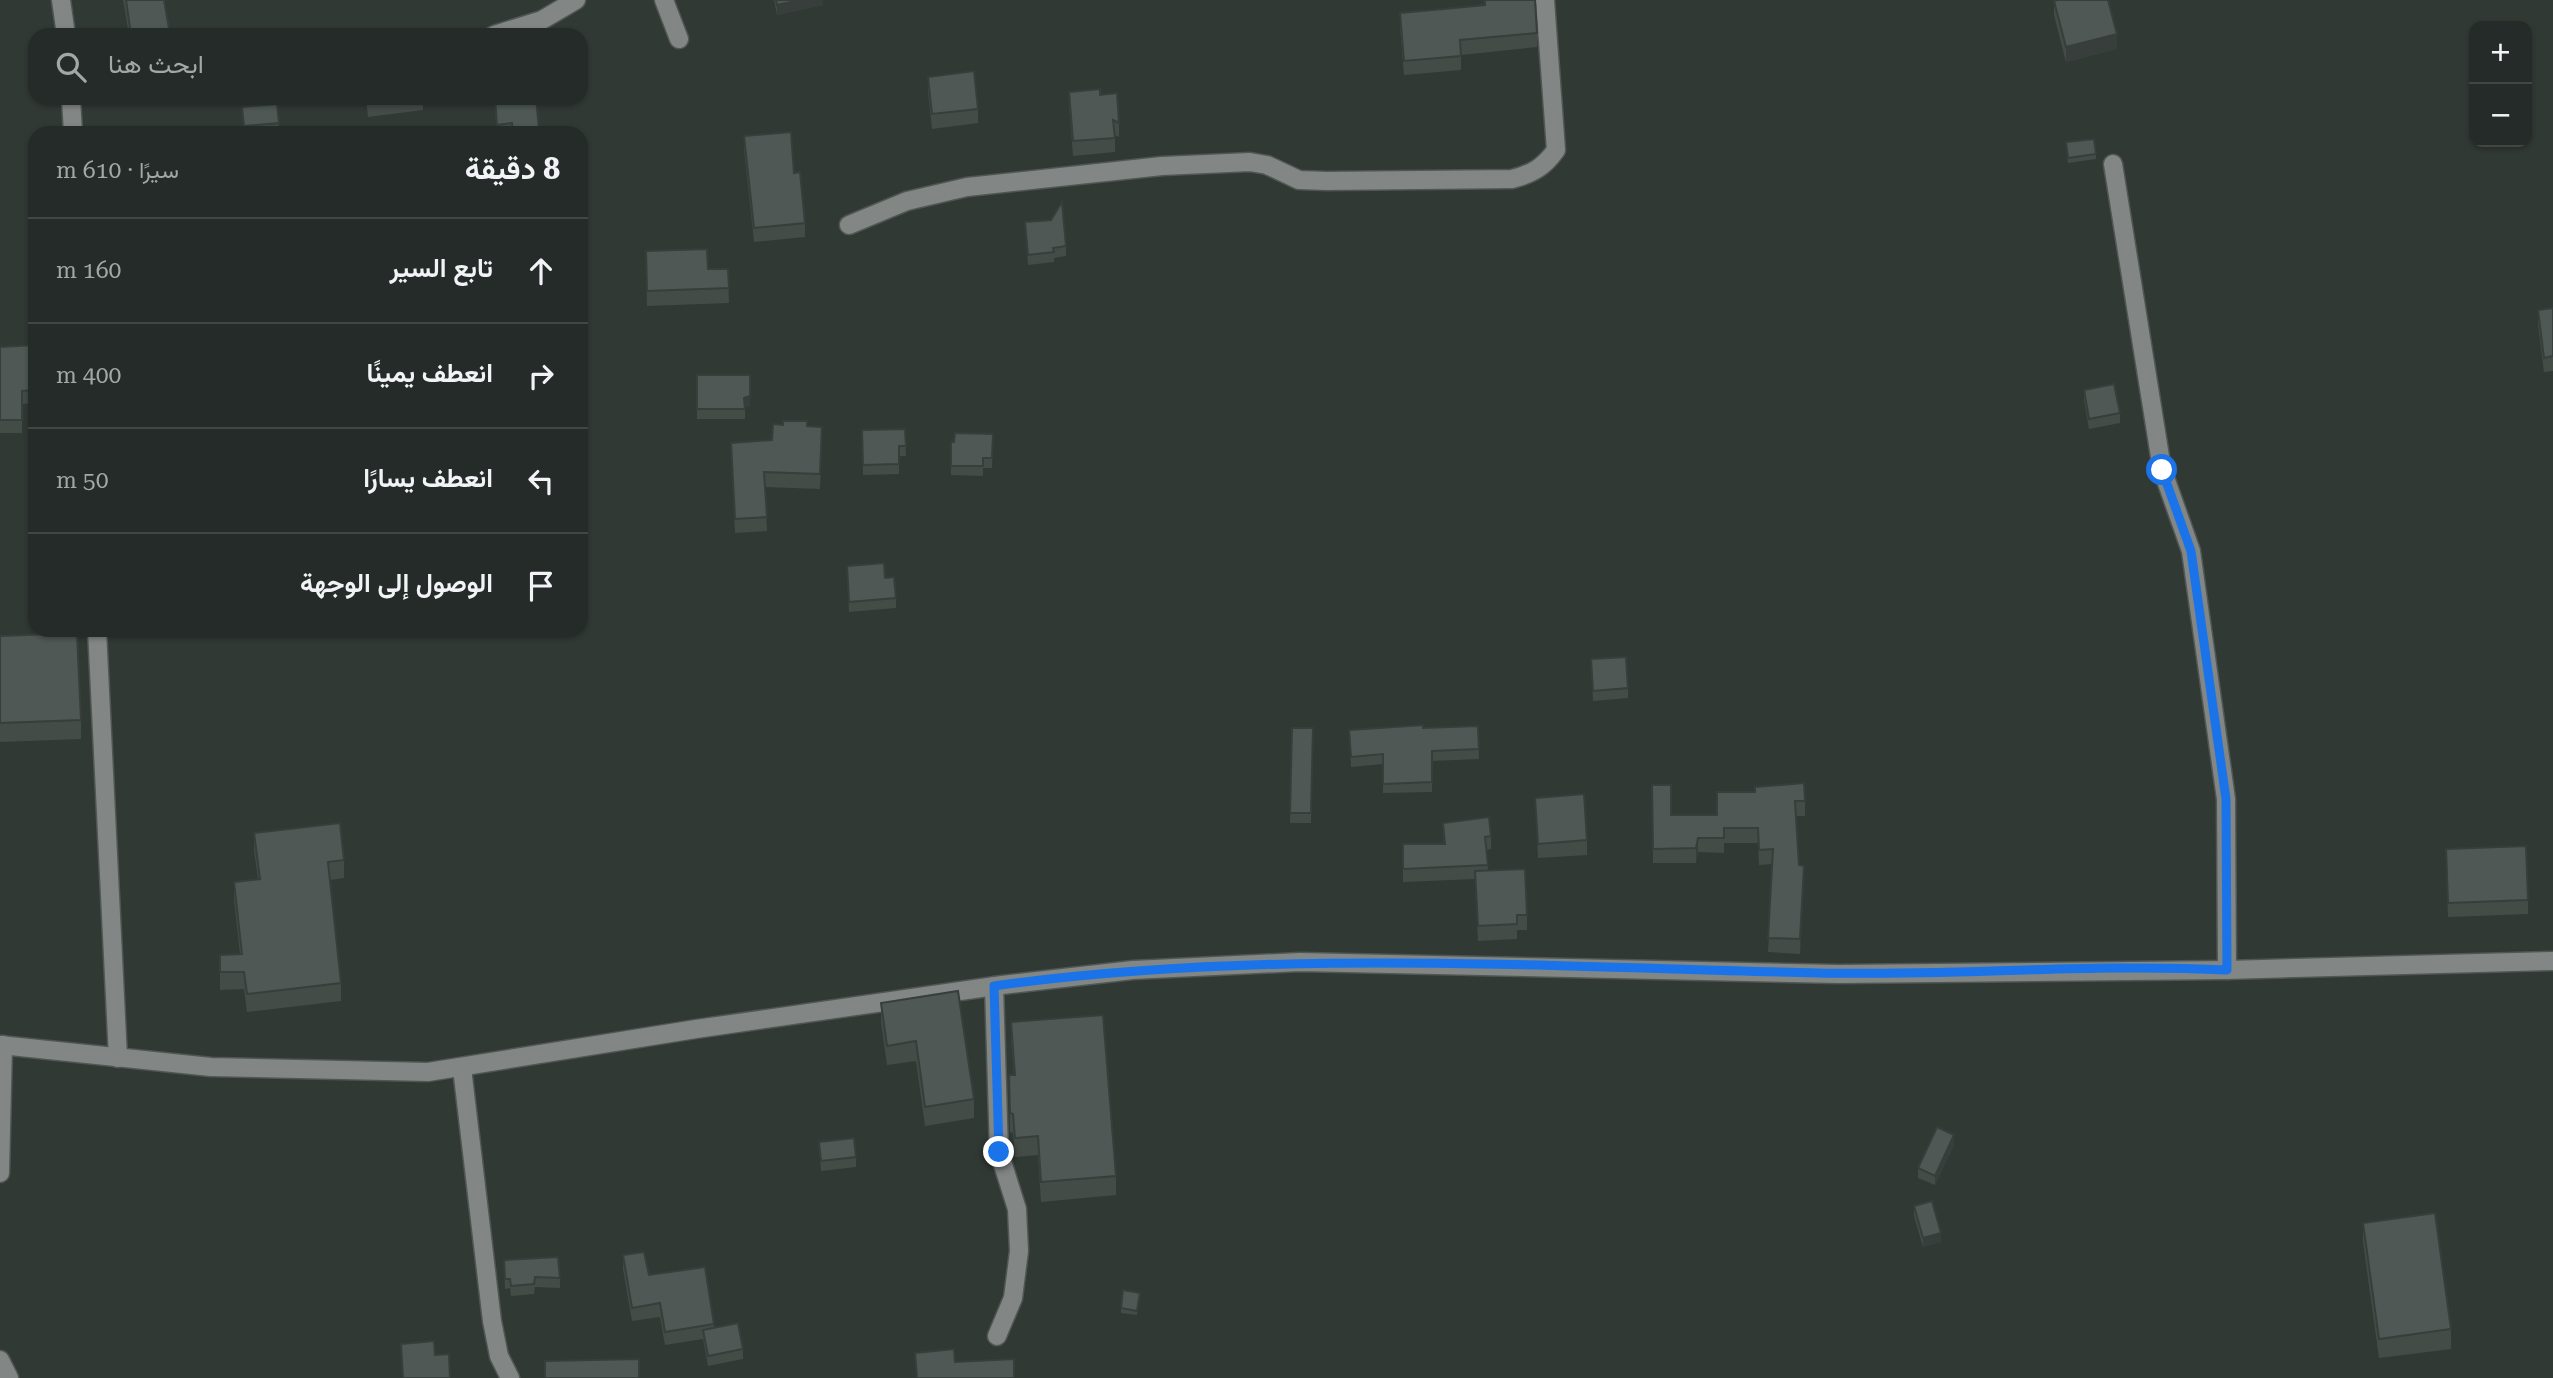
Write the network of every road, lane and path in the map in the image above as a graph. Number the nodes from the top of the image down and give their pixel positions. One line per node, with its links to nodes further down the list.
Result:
1 (61, 0): 5 (street)
2 (576, 0): 6 (street)
3 (664, 0): 7 (street)
4 (1545, 0): 11 (street)
5 (65, 28)
6 (516, 28)
7 (679, 39)
8 (71, 105): 9 (street)
9 (73, 126)
10 (2113, 164): 14 (street)
11 (849, 225)
12 (97, 637): 17 (street)
13 (2553, 961): 14 (street)
14 (2227, 970): 15 (street)
15 (994, 986): 18 (street); 20 (street)
16 (1, 1045): 17 (street); 19 (street)
17 (118, 1058): 18 (street)
18 (462, 1068): 23 (street)
19 (0, 1173)
20 (997, 1336)
21 (0, 1360): 22 (street)
22 (9, 1378)
23 (510, 1378)

